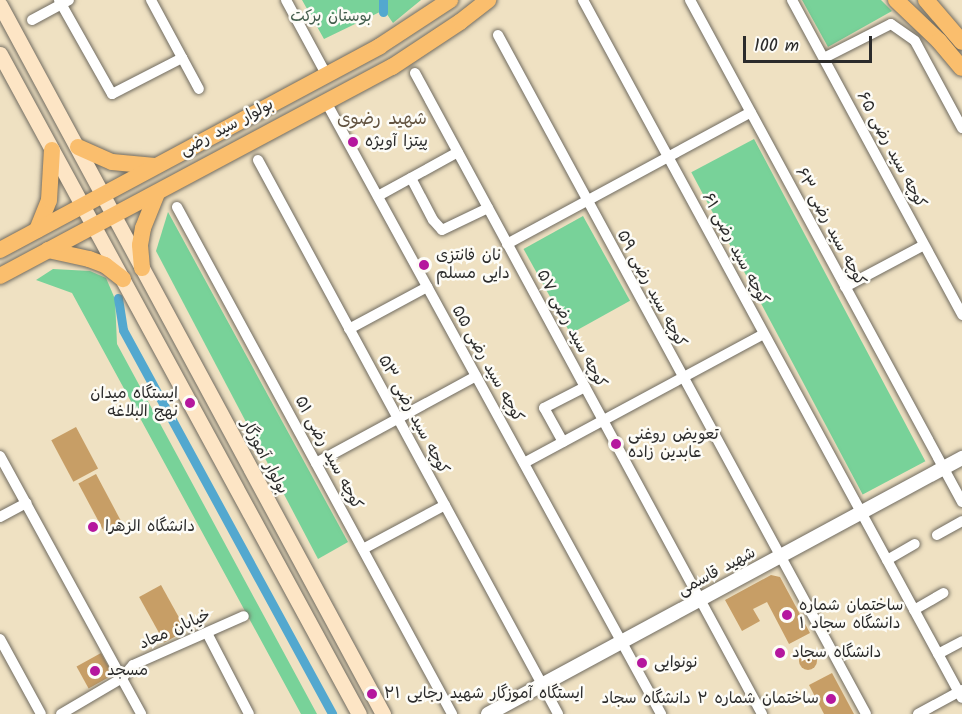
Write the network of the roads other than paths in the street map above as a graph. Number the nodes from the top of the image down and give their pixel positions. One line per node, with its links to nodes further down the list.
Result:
1 (151, 0): 18 (street)
2 (286, 0): 22 (street)
3 (450, 0): 22 (main road, بولوار سید رضی)
4 (488, 0): 24 (main road, بولوار سید رضی)
5 (583, 0): 30 (street, کوچه سید رضی ۶۱)
6 (690, 0): 25 (street, کوچه سید رضی ۶۳)
7 (792, 0): 19 (street, کوچه سید رضی ۶۵)
8 (896, 0): 15 (main road)
9 (905, 0): 15 (main road)
10 (926, 0): 16 (main road)
11 (63, 1): 13 (street); 18 (street)
12 (0, 5): 27 (main road)
13 (32, 20)
14 (498, 35): 37 (street, کوچه سید رضی ۵۹)
15 (939, 41): 20 (main road)
16 (962, 42)
17 (0, 54): 28 (main road)
18 (182, 58): 23 (street)
19 (824, 58): 26 (street); 45 (street, کوچه سید رضی ۶۵)
20 (962, 68)
21 (415, 73): 29 (street, کوچه سید رضی ۵۷)
22 (326, 74): 32 (main road, بولوار سید رضی)
23 (199, 89)
24 (326, 102): 35 (main road, بولوار سید رضی); 36 (street, کوچه سید رضی ۵۵)
25 (751, 112): 30 (street); 52 (street, کوچه سید رضی ۶۳)
26 (962, 128)
27 (78, 147): 32 (main road); 34 (main road)
28 (52, 150): 38 (main road); 43 (main road)
29 (458, 152): 33 (street); 40 (street, کوچه سید رضی ۵۷)
30 (668, 157): 37 (street); 55 (street, کوچه سید رضی ۶۱)
31 (258, 160): 54 (street, کوچه سید رضی ۵۳)
32 (156, 166): 34 (main road, بولوار سید رضی)
33 (411, 178): 36 (street); 40 (street)
34 (103, 194): 38 (main road, بولوار سید رضی); 41 (main road, بولوار آموزگار)
35 (157, 194): 41 (main road, بولوار سید رضی); 48 (main road)
36 (378, 196): 51 (street, کوچه سید رضی ۵۵)
37 (587, 201): 44 (street); 57 (street, کوچه سید رضی ۵۹)
38 (82, 206): 42 (main road); 43 (main road, بولوار سید رضی)
39 (177, 207): 64 (street, کوچه سید رضی ۵۱)
40 (488, 208): 44 (street, کوچه سید رضی ۵۷)
41 (115, 216): 42 (main road, بولوار سید رضی); 48 (main road, بولوار آموزگار)
42 (94, 227): 47 (main road); 50 (main road)
43 (38, 230): 46 (main road, بولوار سید رضی)
44 (507, 244): 58 (street, کوچه سید رضی ۵۷)
45 (924, 245): 52 (street); 53 (street, کوچه سید رضی ۶۵)
46 (0, 250)
47 (48, 250): 49 (main road); 50 (main road)
48 (142, 268): 95 (main road, بولوار آموزگار)
49 (0, 276)
50 (123, 279): 94 (main road)
51 (427, 287): 54 (street); 56 (street, کوچه سید رضی ۵۵)
52 (845, 287): 66 (street, کوچه سید رضی ۶۳)
53 (962, 315)
54 (349, 329): 59 (street, کوچه سید رضی ۵۳)
55 (764, 334): 57 (street); 70 (street, کوچه سید رضی ۶۱)
56 (476, 376): 59 (street); 65 (street, کوچه سید رضی ۵۵)
57 (683, 378): 60 (street); 76 (street, کوچه سید رضی ۵۹)
58 (585, 387): 60 (street, کوچه سید رضی ۵۷); 61 (street)
59 (398, 419): 64 (street); 69 (street, کوچه سید رضی ۵۳)
60 (603, 421): 61 (street); 79 (street, کوچه سید رضی ۵۷)
61 (563, 442): 65 (street)
62 (0, 456): 68 (street)
63 (962, 458): 66 (street, شهید قاسمی)
64 (316, 463): 75 (street, کوچه سید رضی ۵۱)
65 (524, 463): 85 (street, کوچه سید رضی ۵۵)
66 (943, 468): 67 (street, کوچه سید رضی ۶۳); 70 (street, شهید قاسمی)
67 (962, 502)
68 (26, 503): 71 (street); 87 (street)
69 (445, 505): 75 (street); 88 (street, کوچه سید رضی ۵۳)
70 (861, 513): 76 (street, شهید قاسمی); 77 (street, کوچه سید رضی ۶۱)
71 (0, 517)
72 (962, 521): 73 (street)
73 (937, 535)
74 (915, 544): 77 (street)
75 (363, 549): 96 (street, کوچه سید رضی ۵۱)
76 (780, 557): 79 (street, شهید قاسمی); 101 (street, کوچه سید رضی ۵۹)
77 (887, 560): 80 (street, کوچه سید رضی ۶۱)
78 (944, 593): 80 (street)
79 (700, 599): 85 (street, شهید قاسمی); 100 (street, کوچه سید رضی ۵۷)
80 (914, 610): 86 (street, کوچه سید رضی ۶۱)
81 (244, 616): 82 (street, خیابان معاد)
82 (207, 633): 87 (street, خیابان معاد); 93 (street)
83 (0, 639): 90 (street)
84 (962, 641): 86 (street)
85 (622, 642): 88 (street, شهید قاسمی); 99 (street, کوچه سید رضی ۵۵)
86 (938, 654): 89 (street, کوچه سید رضی ۶۱)
87 (122, 678): 91 (street, خیابان معاد); 92 (street)
88 (542, 685): 97 (street, شهید قاسمی); 98 (street, کوچه سید رضی ۵۳)
89 (961, 693): 102 (street)
90 (41, 714)
91 (61, 714)
92 (141, 714)
93 (249, 714)
94 (359, 714)
95 (383, 714)
96 (452, 714)
97 (488, 714)
98 (558, 714)
99 (661, 714)
100 (762, 714)
101 (866, 714)
102 (918, 714)

